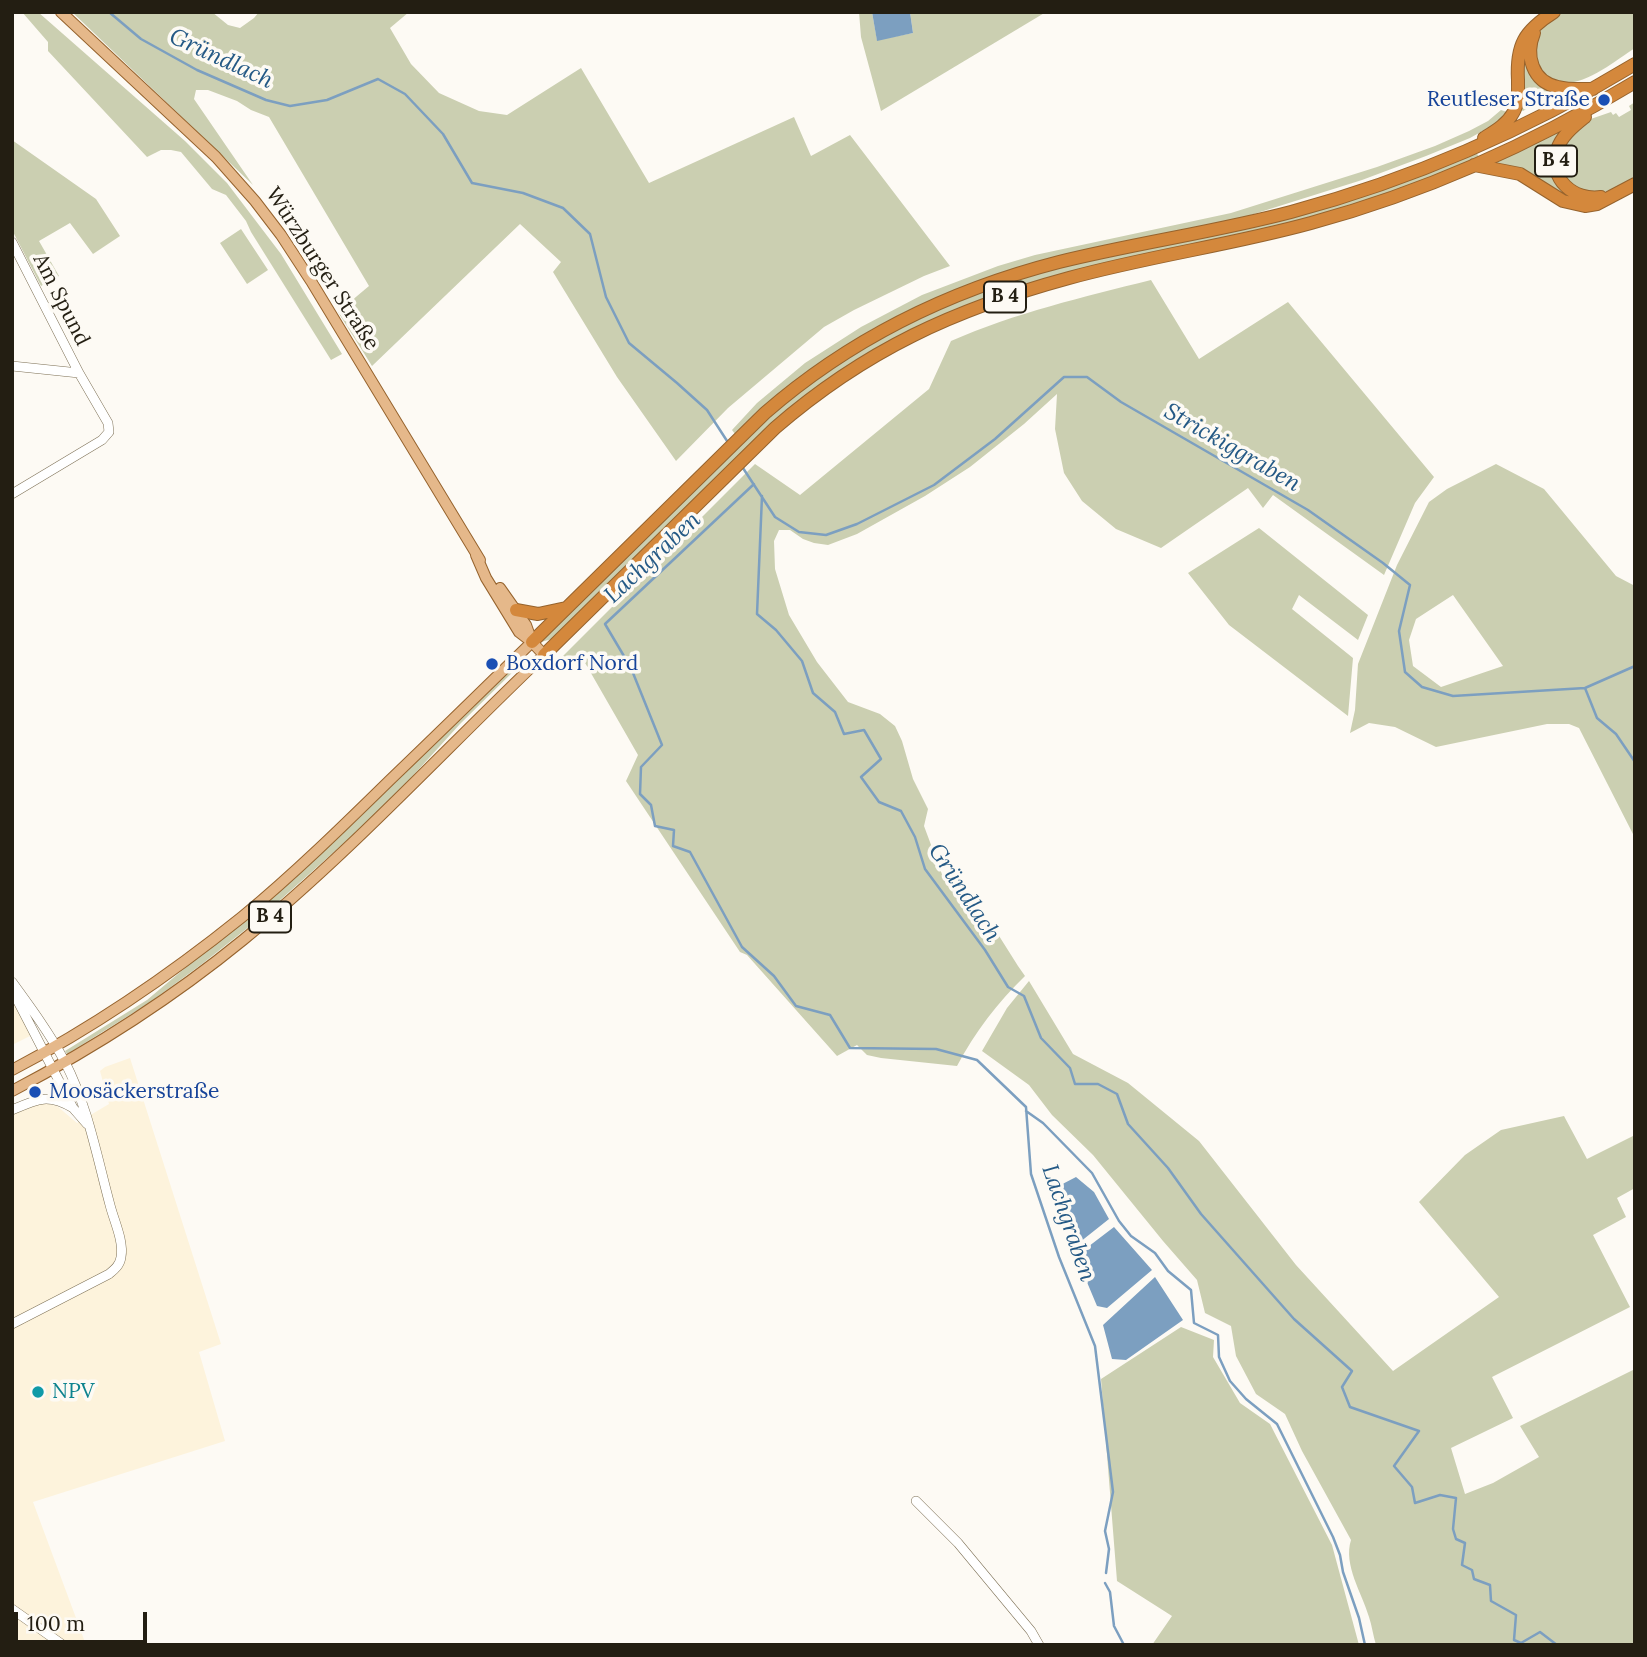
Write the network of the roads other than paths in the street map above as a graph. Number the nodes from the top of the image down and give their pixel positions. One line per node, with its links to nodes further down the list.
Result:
1 (61, 12): 16 (main road, Würzburger Straße)
2 (1554, 12): 3 (highway, B 4)
3 (1537, 25): 6 (highway); 8 (highway, B 4)
4 (1635, 64): 6 (highway, B 4)
5 (1635, 82): 7 (highway, B 4)
6 (1593, 89): 8 (highway, B 4)
7 (1604, 100): 9 (highway, B 4); 11 (highway, B 4)
8 (1461, 155): 17 (highway, B 4)
9 (1474, 165): 11 (highway, B 4); 20 (highway, B 4)
10 (1635, 184): 11 (highway, B 4)
11 (1614, 195)
12 (12, 242): 14 (street, Am Spund)
13 (12, 366): 14 (street)
14 (79, 373): 15 (street, Am Spund)
15 (12, 494)
16 (476, 555): 18 (main road, Würzburger Straße); 19 (main road, Würzburger Straße)
17 (566, 608): 18 (highway); 19 (highway, B 4)
18 (516, 610): 19 (main road, Würzburger Straße)
19 (531, 642): 20 (main road, Würzburger Straße); 23 (main road, B 4)
20 (544, 655): 25 (main road, B 4)
21 (12, 982): 23 (street)
22 (12, 990): 24 (street)
23 (56, 1046): 24 (main road, B 4); 25 (street)
24 (44, 1053): 26 (street); 27 (main road, B 4)
25 (65, 1062): 26 (main road, B 4); 31 (street)
26 (53, 1069): 28 (main road, B 4); 29 (street)
27 (12, 1070)
28 (12, 1091)
29 (73, 1108): 30 (street); 31 (street)
30 (12, 1110)
31 (88, 1125): 32 (street)
32 (12, 1324)
33 (916, 1501): 36 (street)
34 (12, 1609): 35 (street)
35 (62, 1645)
36 (1039, 1645)

